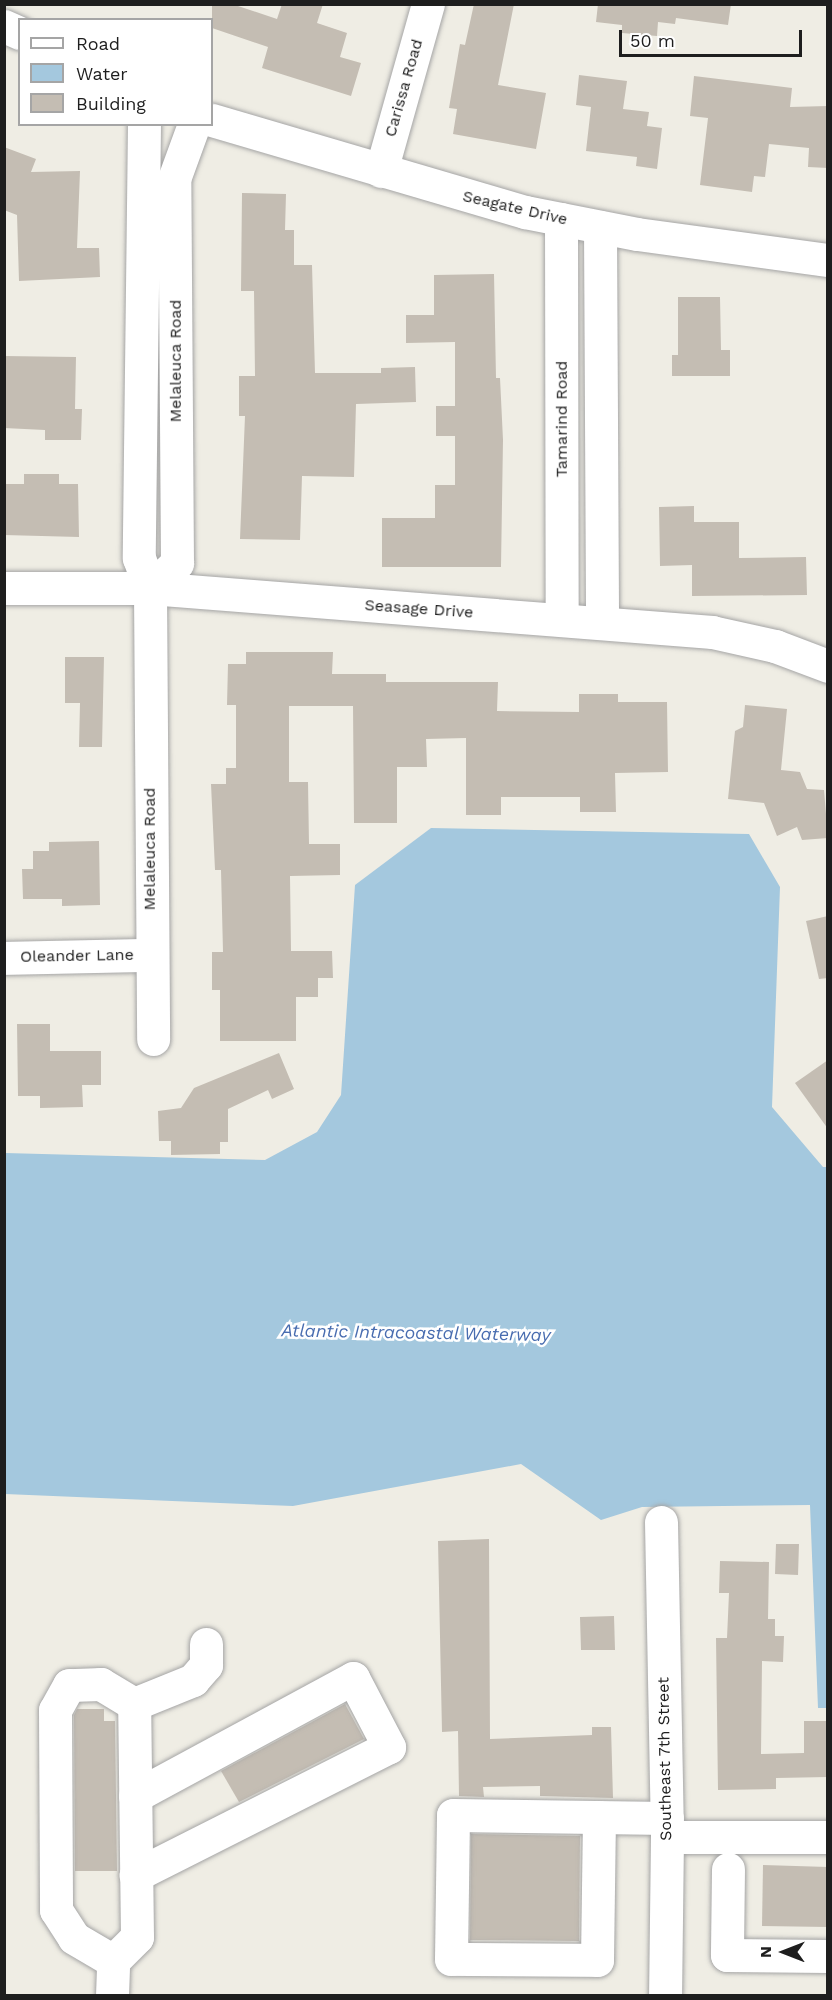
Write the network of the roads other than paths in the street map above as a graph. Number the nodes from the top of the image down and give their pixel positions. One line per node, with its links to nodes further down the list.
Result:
1 (428, 4): 7 (street, Carissa Road)
2 (4, 26): 3 (street)
3 (18, 32)
4 (213, 120): 7 (street, Seagate Drive)
5 (144, 126): 12 (street, Melaleuca Road)
6 (193, 126): 12 (street, Melaleuca Road)
7 (381, 171): 8 (street, Seagate Drive)
8 (561, 219): 9 (street, Seagate Drive); 13 (street, Tamarind Road)
9 (600, 227): 10 (street, Seagate Drive); 14 (street)
10 (828, 260)
11 (4, 588): 12 (street, Seasage Drive)
12 (150, 588): 13 (street, Seasage Drive); 16 (street, Melaleuca Road)
13 (562, 619): 14 (street, Seasage Drive)
14 (602, 623): 15 (street, Seasage Drive)
15 (828, 666)
16 (150, 955): 17 (street, Oleander Lane); 18 (street, Melaleuca Road)
17 (4, 958)
18 (153, 1039)
19 (661, 1522): 24 (street, Southeast 7th Street)
20 (206, 1644): 21 (street)
21 (134, 1704): 22 (street); 29 (street)
22 (135, 1796): 27 (street); 27 (street)
23 (599, 1817): 23 (street); 24 (street)
24 (667, 1827): 25 (street); 31 (street, Southeast 7th Street)
25 (828, 1837)
26 (728, 1869): 28 (street)
27 (136, 1875): 29 (street)
28 (828, 1956)
29 (113, 1961): 30 (street)
30 (112, 1995)
31 (665, 1995)

